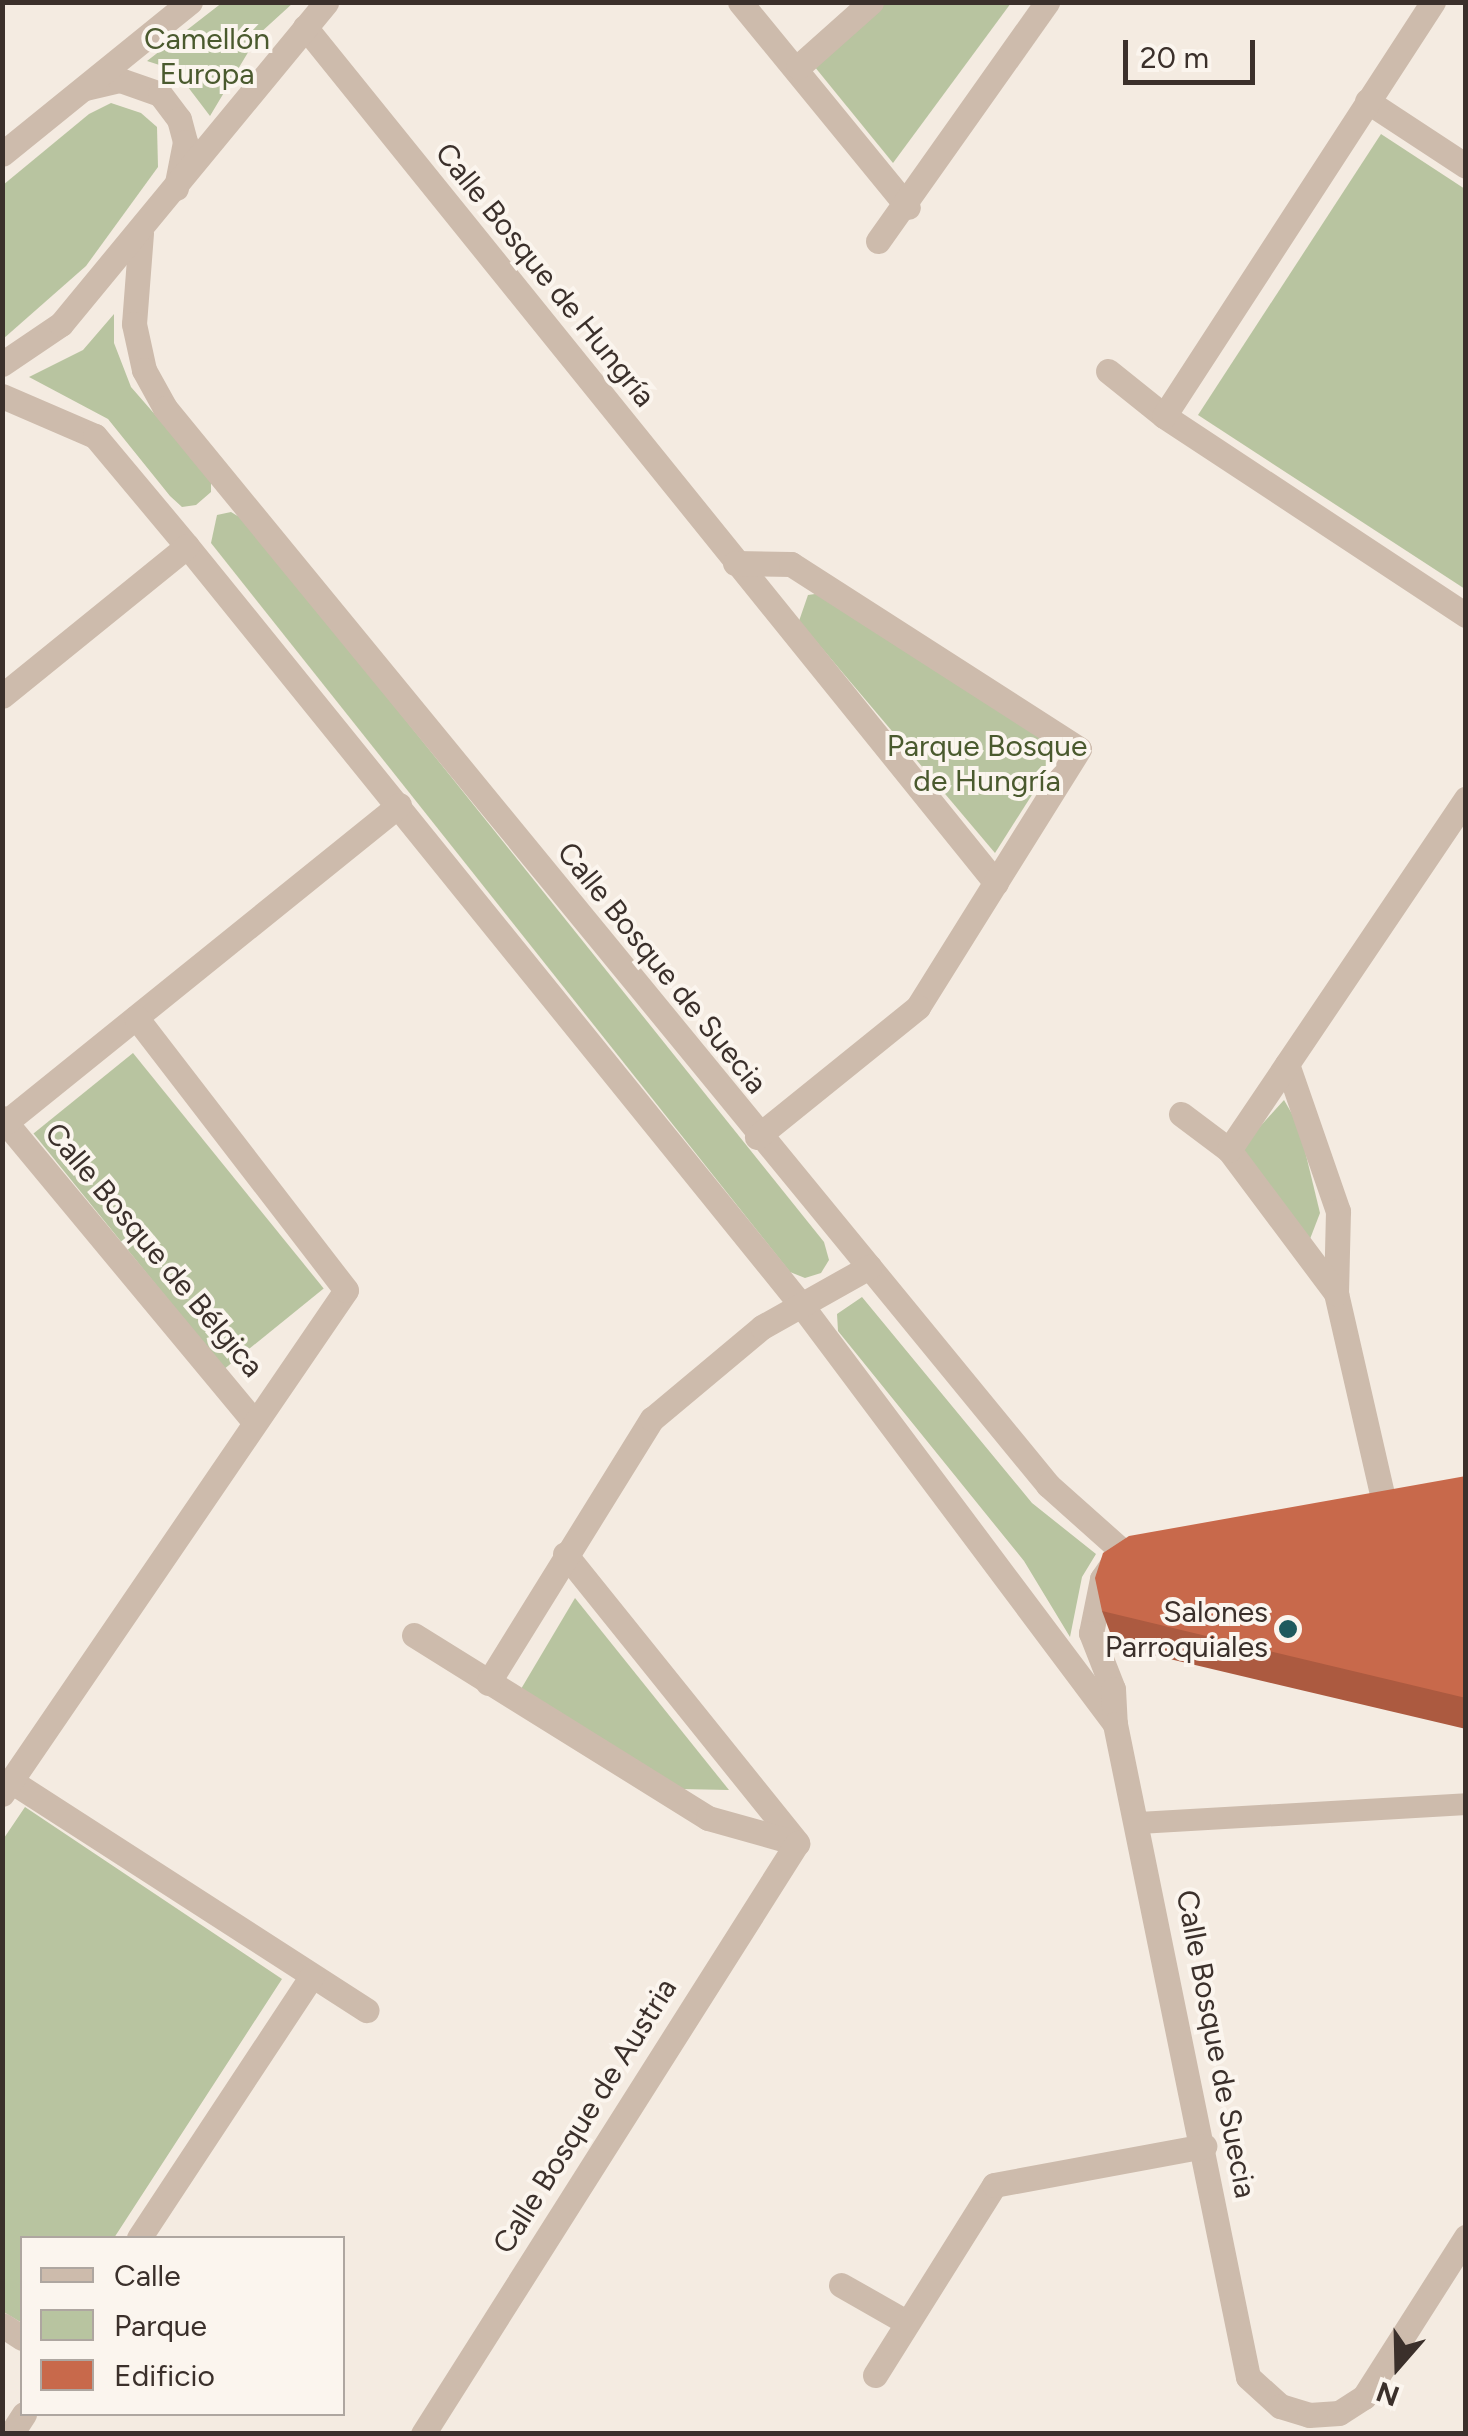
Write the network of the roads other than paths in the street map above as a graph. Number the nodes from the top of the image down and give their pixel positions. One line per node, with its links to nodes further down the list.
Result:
1 (190, 2): 9 (street)
2 (326, 2): 7 (street)
3 (740, 2): 8 (street)
4 (871, 2): 8 (street)
5 (1046, 2): 14 (street)
6 (1434, 2): 10 (street)
7 (305, 27): 13 (street); 22 (street, Calle Bosque de Hungría)
8 (798, 68): 14 (street)
9 (78, 89): 11 (street); 13 (street)
10 (1366, 100): 12 (street); 20 (street)
11 (2, 154)
12 (1466, 166)
13 (175, 193): 15 (street)
14 (908, 206): 16 (street)
15 (141, 233): 17 (street); 32 (street, Calle Bosque de Suecia)
16 (878, 241)
17 (2, 364)
18 (1108, 371): 20 (street)
19 (2, 396): 21 (street, Calle Bosque de Suecia)
20 (1164, 416): 23 (street)
21 (187, 546): 24 (street); 26 (street, Calle Bosque de Suecia)
22 (735, 563): 27 (street, Calle Bosque de Hungría); 27 (street)
23 (1466, 615)
24 (2, 696)
25 (1466, 798): 29 (street)
26 (399, 805): 28 (street, Calle Bosque de Bélgica); 36 (street, Calle Bosque de Suecia)
27 (996, 883): 32 (street)
28 (136, 1017): 31 (street, Calle Bosque de Bélgica); 37 (street, Calle Bosque de Bélgica)
29 (1287, 1064): 33 (street); 35 (street)
30 (1180, 1114): 33 (street)
31 (4, 1120): 37 (street, Calle Bosque de Bélgica)
32 (757, 1137): 34 (street, Calle Bosque de Suecia)
33 (1230, 1150): 35 (street)
34 (869, 1267): 36 (street); 40 (street, Calle Bosque de Suecia)
35 (1336, 1293): 38 (street)
36 (802, 1306): 41 (street); 44 (street, Calle Bosque de Suecia)
37 (252, 1419): 45 (street, Calle Bosque de Bélgica)
38 (1416, 1492)
39 (1150, 1545): 40 (street)
40 (1122, 1550): 44 (street, Calle Bosque de Suecia)
41 (565, 1554): 43 (street); 48 (street)
42 (414, 1635): 43 (street)
43 (488, 1683): 48 (street)
44 (1114, 1724): 47 (street, Calle Bosque de Suecia)
45 (7, 1787): 49 (street, Calle Bosque de Bélgica)
46 (1466, 1804): 47 (lane)
47 (1139, 1822): 51 (street, Calle Bosque de Suecia)
48 (797, 1843): 57 (street, Calle Bosque de Austria)
49 (312, 1976): 50 (street, Calle Bosque de Bélgica); 52 (street)
50 (367, 2010)
51 (1204, 2146): 53 (street, Calle Bosque de Suecia); 55 (street)
52 (141, 2236)
53 (1466, 2236)
54 (841, 2285): 55 (street)
55 (906, 2322): 56 (street)
56 (875, 2374)
57 (432, 2431)

